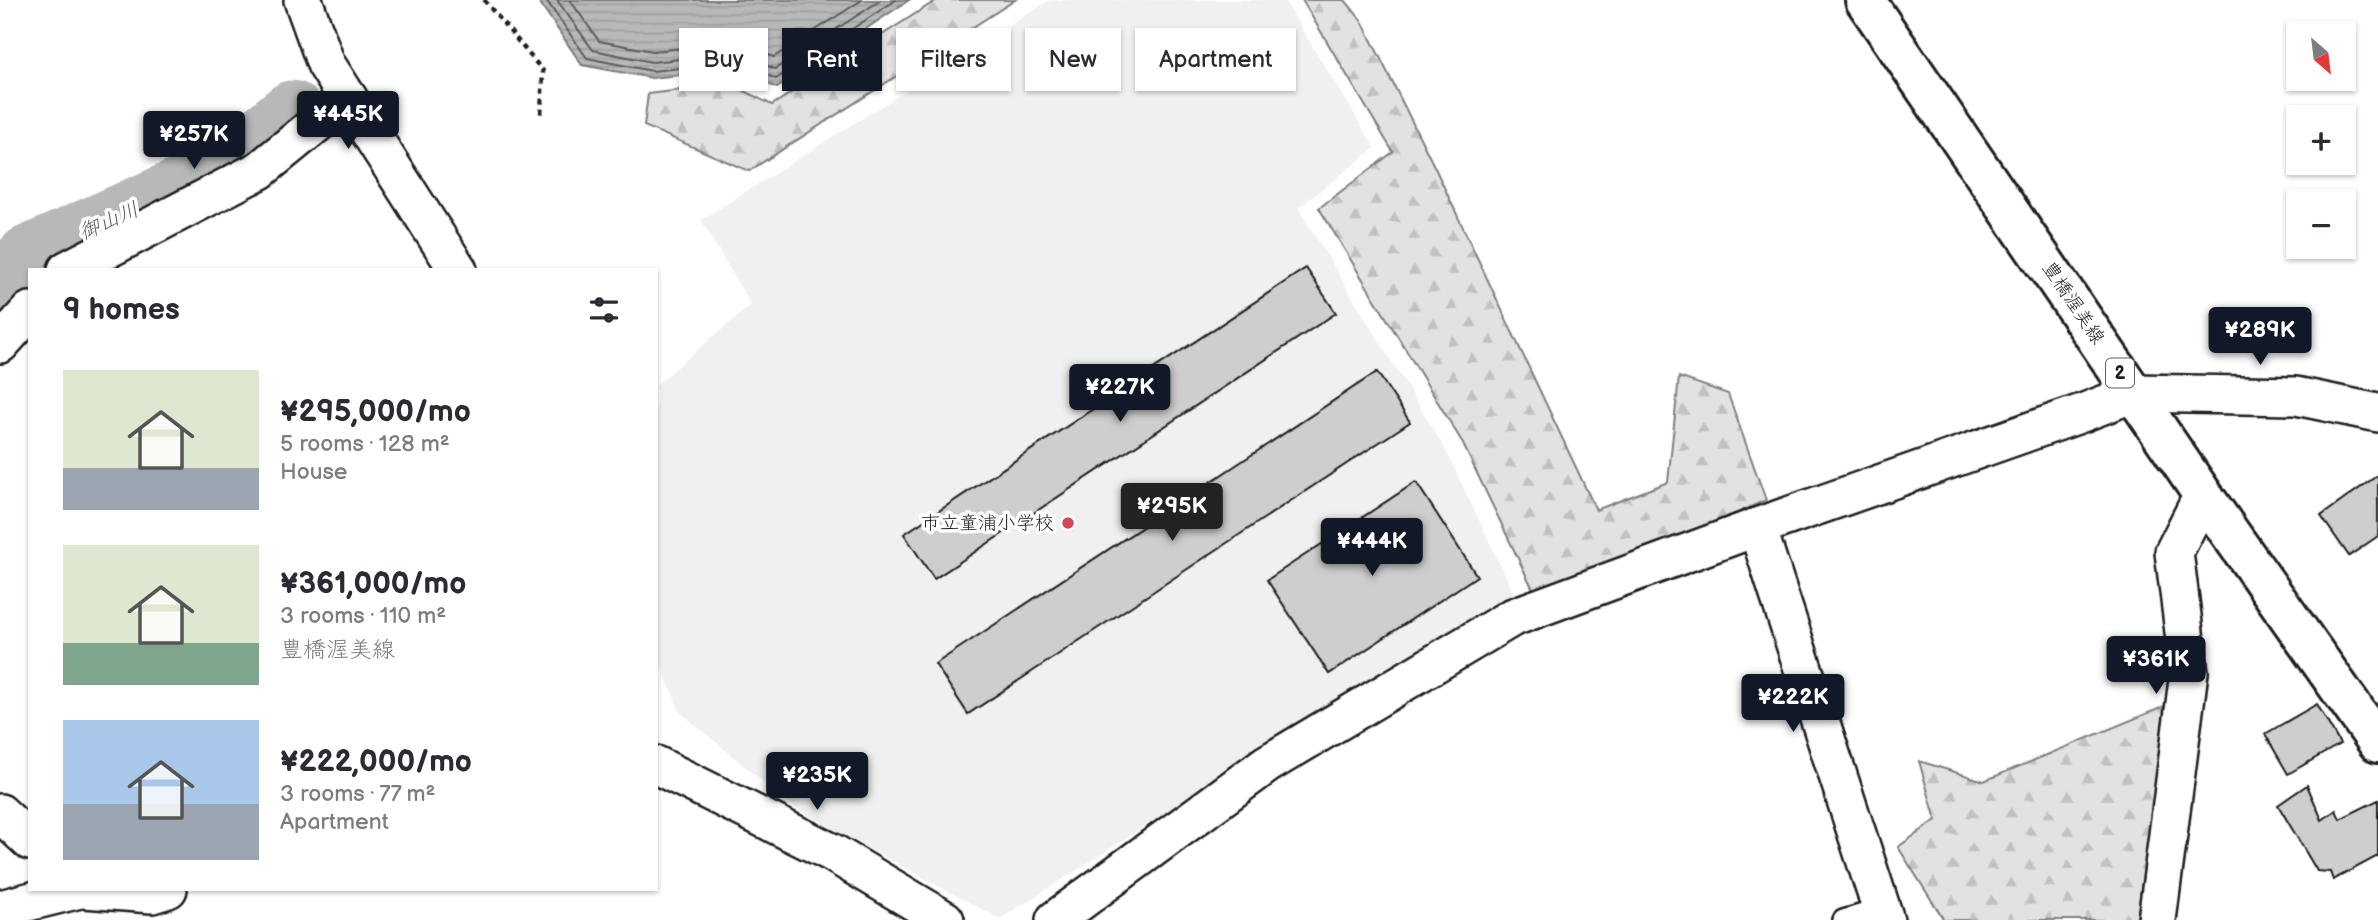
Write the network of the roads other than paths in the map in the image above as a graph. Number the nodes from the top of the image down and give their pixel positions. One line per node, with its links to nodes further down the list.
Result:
1 (303, 0): 3 (street)
2 (1865, 0): 8 (main road, 豊橋渥美線 / 2)
3 (348, 98): 4 (street); 5 (street)
4 (71, 268)
5 (457, 268)
6 (28, 313): 7 (street)
7 (0, 344)
8 (2134, 393): 9 (street); 10 (main road, 豊橋渥美線 / 2); 11 (street)
9 (2378, 414)
10 (2203, 495): 12 (main road, 豊橋渥美線 / 2); 24 (street)
11 (1757, 527): 20 (street); 22 (street)
12 (2378, 743)
13 (658, 766): 21 (street)
14 (0, 813): 15 (street)
15 (28, 839)
16 (74, 891): 19 (street)
17 (95, 891): 18 (street)
18 (159, 901)
19 (0, 909)
20 (1883, 915): 23 (lane)
21 (945, 920)
22 (1055, 920)
23 (1843, 920)
24 (2157, 920)

